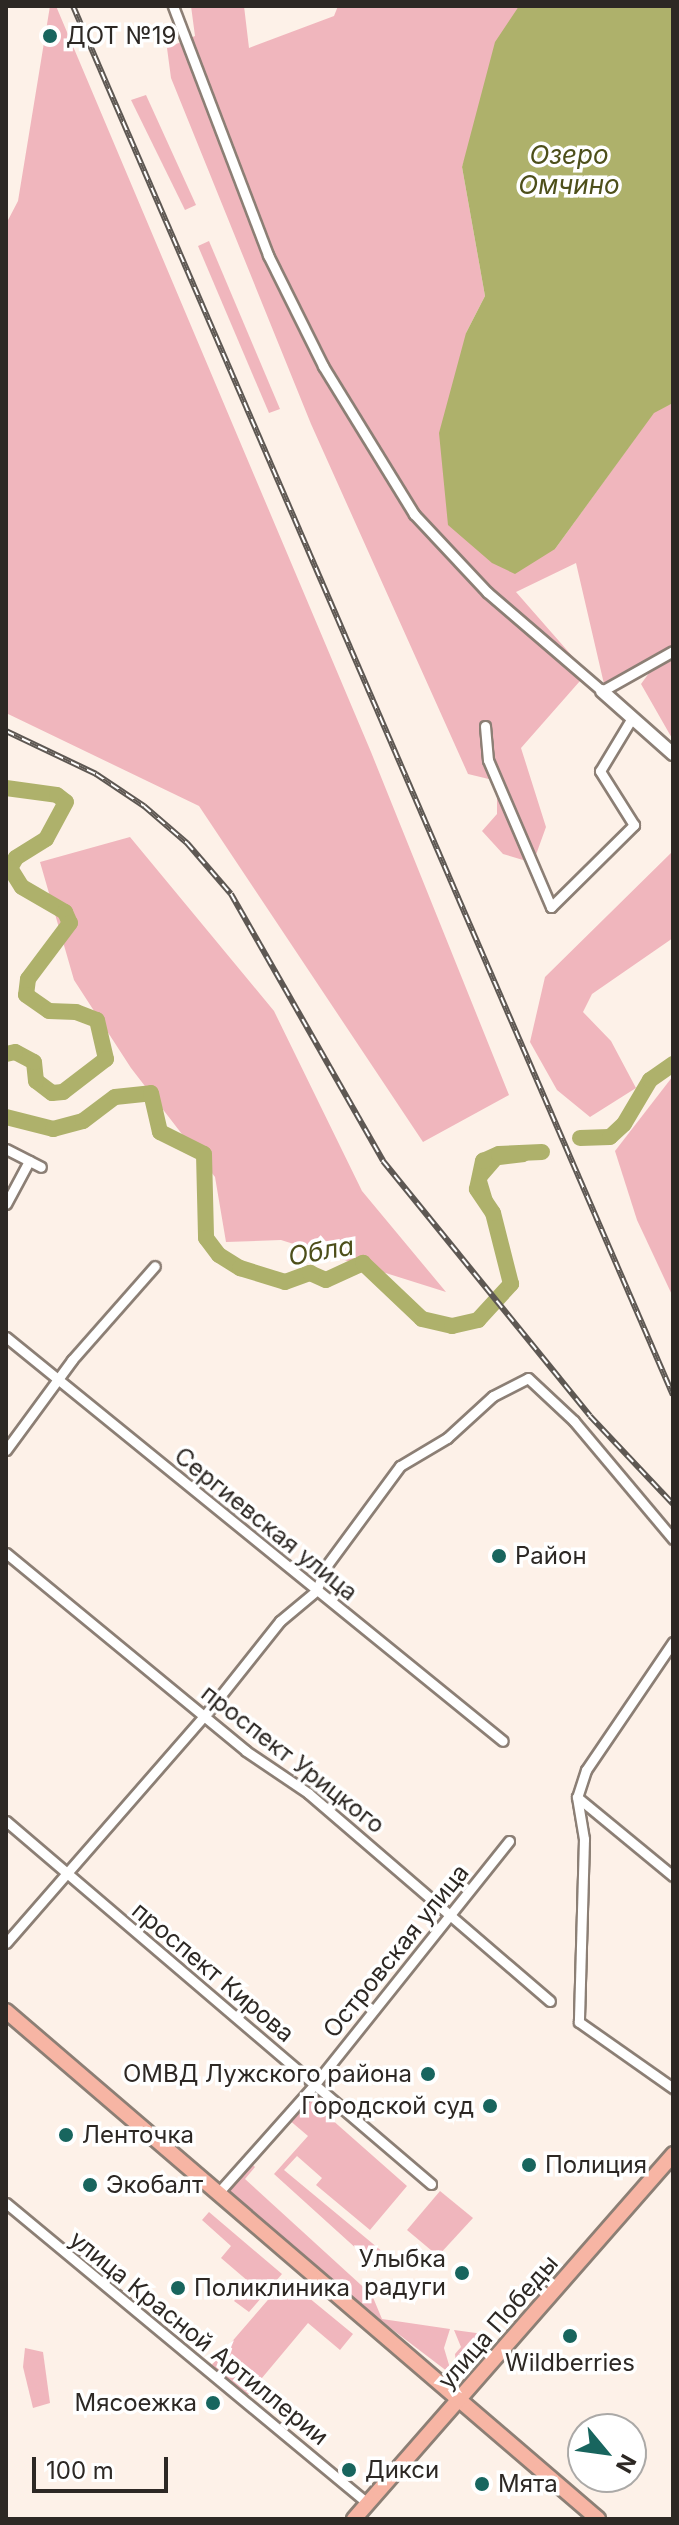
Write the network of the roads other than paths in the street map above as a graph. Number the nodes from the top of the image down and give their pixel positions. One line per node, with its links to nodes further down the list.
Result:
1 (173, 6): 3 (street)
2 (673, 651): 3 (street)
3 (602, 691): 4 (street)
4 (632, 718): 5 (street); 6 (street)
5 (485, 726)
6 (673, 754)
7 (6, 1149): 8 (street)
8 (29, 1161): 9 (street); 10 (street)
9 (41, 1167)
10 (6, 1204)
11 (155, 1266): 13 (street)
12 (6, 1337): 13 (street, Сергиевская улица)
13 (60, 1383): 14 (street); 17 (street, Сергиевская улица)
14 (6, 1450)
15 (673, 1539): 17 (street)
16 (6, 1553): 19 (street, проспект Урицкого)
17 (316, 1591): 19 (street); 20 (street, Сергиевская улица)
18 (673, 1642): 21 (street)
19 (206, 1714): 24 (street); 26 (street, проспект Урицкого)
20 (503, 1741)
21 (577, 1797): 25 (street); 31 (street)
22 (6, 1821): 24 (street, проспект Кирова)
23 (509, 1841): 26 (street, Островская улица)
24 (64, 1872): 27 (street); 30 (street, проспект Кирова)
25 (673, 1876)
26 (452, 1913): 28 (street, проспект Урицкого); 30 (street, Островская улица)
27 (6, 1943)
28 (550, 2001)
29 (6, 2011): 34 (main road)
30 (315, 2084): 33 (street, проспект Кирова); 34 (street, Островская улица)
31 (673, 2088)
32 (673, 2154): 36 (main road, улица Победы)
33 (431, 2184)
34 (218, 2193): 36 (main road)
35 (6, 2203): 37 (street, улица Красной Артиллерии)
36 (459, 2399): 37 (main road, улица Победы); 39 (main road)
37 (368, 2504): 38 (main road, улица Победы)
38 (354, 2519)
39 (598, 2519)

